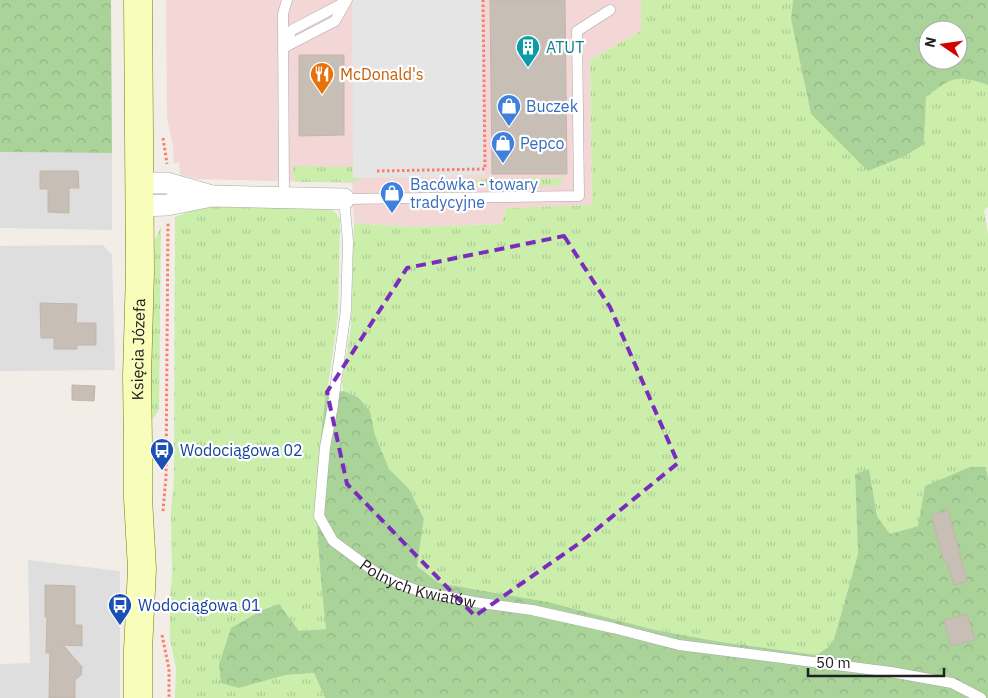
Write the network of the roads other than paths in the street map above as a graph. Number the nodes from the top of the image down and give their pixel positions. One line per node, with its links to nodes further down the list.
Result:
1 (138, 0): 6 (main road, Księcia Józefa)
2 (287, 0): 5 (lane)
3 (346, 1): 5 (lane)
4 (610, 10): 8 (lane)
5 (283, 48): 7 (lane)
6 (140, 195): 7 (street); 9 (main road, Księcia Józefa)
7 (284, 197): 8 (street)
8 (344, 199): 10 (lane, Polnych Kwiatów)
9 (138, 698)
10 (981, 698)

